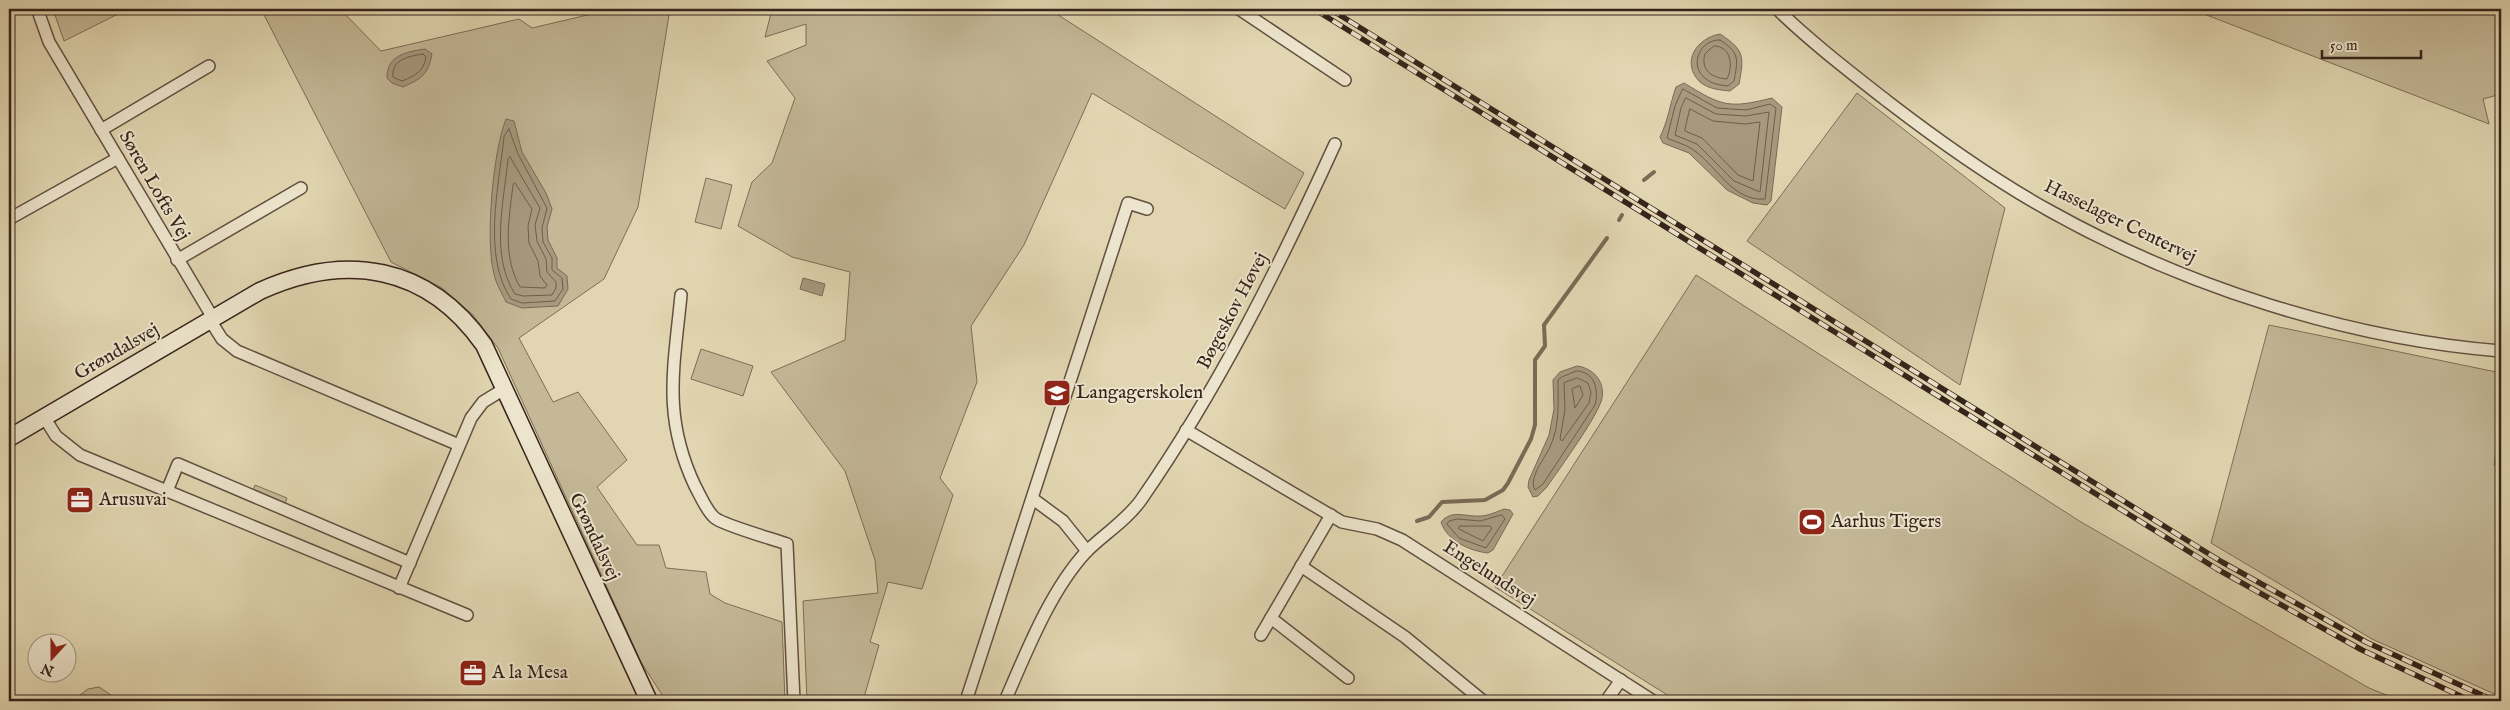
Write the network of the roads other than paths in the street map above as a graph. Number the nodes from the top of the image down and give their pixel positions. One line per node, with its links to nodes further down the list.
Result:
1 (1239, 9): 5 (street)
2 (1777, 9): 15 (street, Hasselager Centervej)
3 (38, 11): 6 (street, Søren Lofts Vej)
4 (209, 66): 6 (street, Søren Lofts Vej)
5 (1346, 80)
6 (101, 130): 8 (street, Søren Lofts Vej)
7 (1334, 144): 18 (street, Bøgeskov Høvej)
8 (118, 158): 11 (street); 12 (street, Søren Lofts Vej)
9 (301, 188): 12 (street, Søren Lofts Vej)
10 (1148, 209): 22 (street)
11 (9, 219)
12 (177, 260): 14 (street, Søren Lofts Vej)
13 (681, 295): 34 (street)
14 (211, 319): 16 (street, Grøndalsvej); 17 (street, Grøndalsvej); 20 (street)
15 (2501, 351)
16 (504, 389): 20 (street); 33 (street, Grøndalsvej)
17 (44, 417): 19 (street, Grøndalsvej); 21 (street)
18 (1186, 430): 23 (street, Engelundsvej); 24 (street, Bøgeskov Høvej)
19 (9, 438)
20 (459, 444): 25 (street)
21 (167, 491): 25 (street); 27 (street)
22 (1033, 499): 24 (street); 35 (street)
23 (1331, 515): 26 (street); 32 (street, Engelundsvej)
24 (1087, 551): 36 (street, Bøgeskov Høvej)
25 (410, 563): 27 (street)
26 (1301, 566): 29 (street); 37 (street)
27 (399, 588): 28 (street)
28 (467, 616)
29 (1272, 618): 30 (street); 31 (street)
30 (1262, 635)
31 (1348, 678)
32 (1621, 680): 38 (street); 39 (street, Engelundsvej)
33 (649, 701)
34 (794, 701)
35 (966, 701)
36 (1005, 701)
37 (1483, 701)
38 (1606, 701)
39 (1653, 701)

